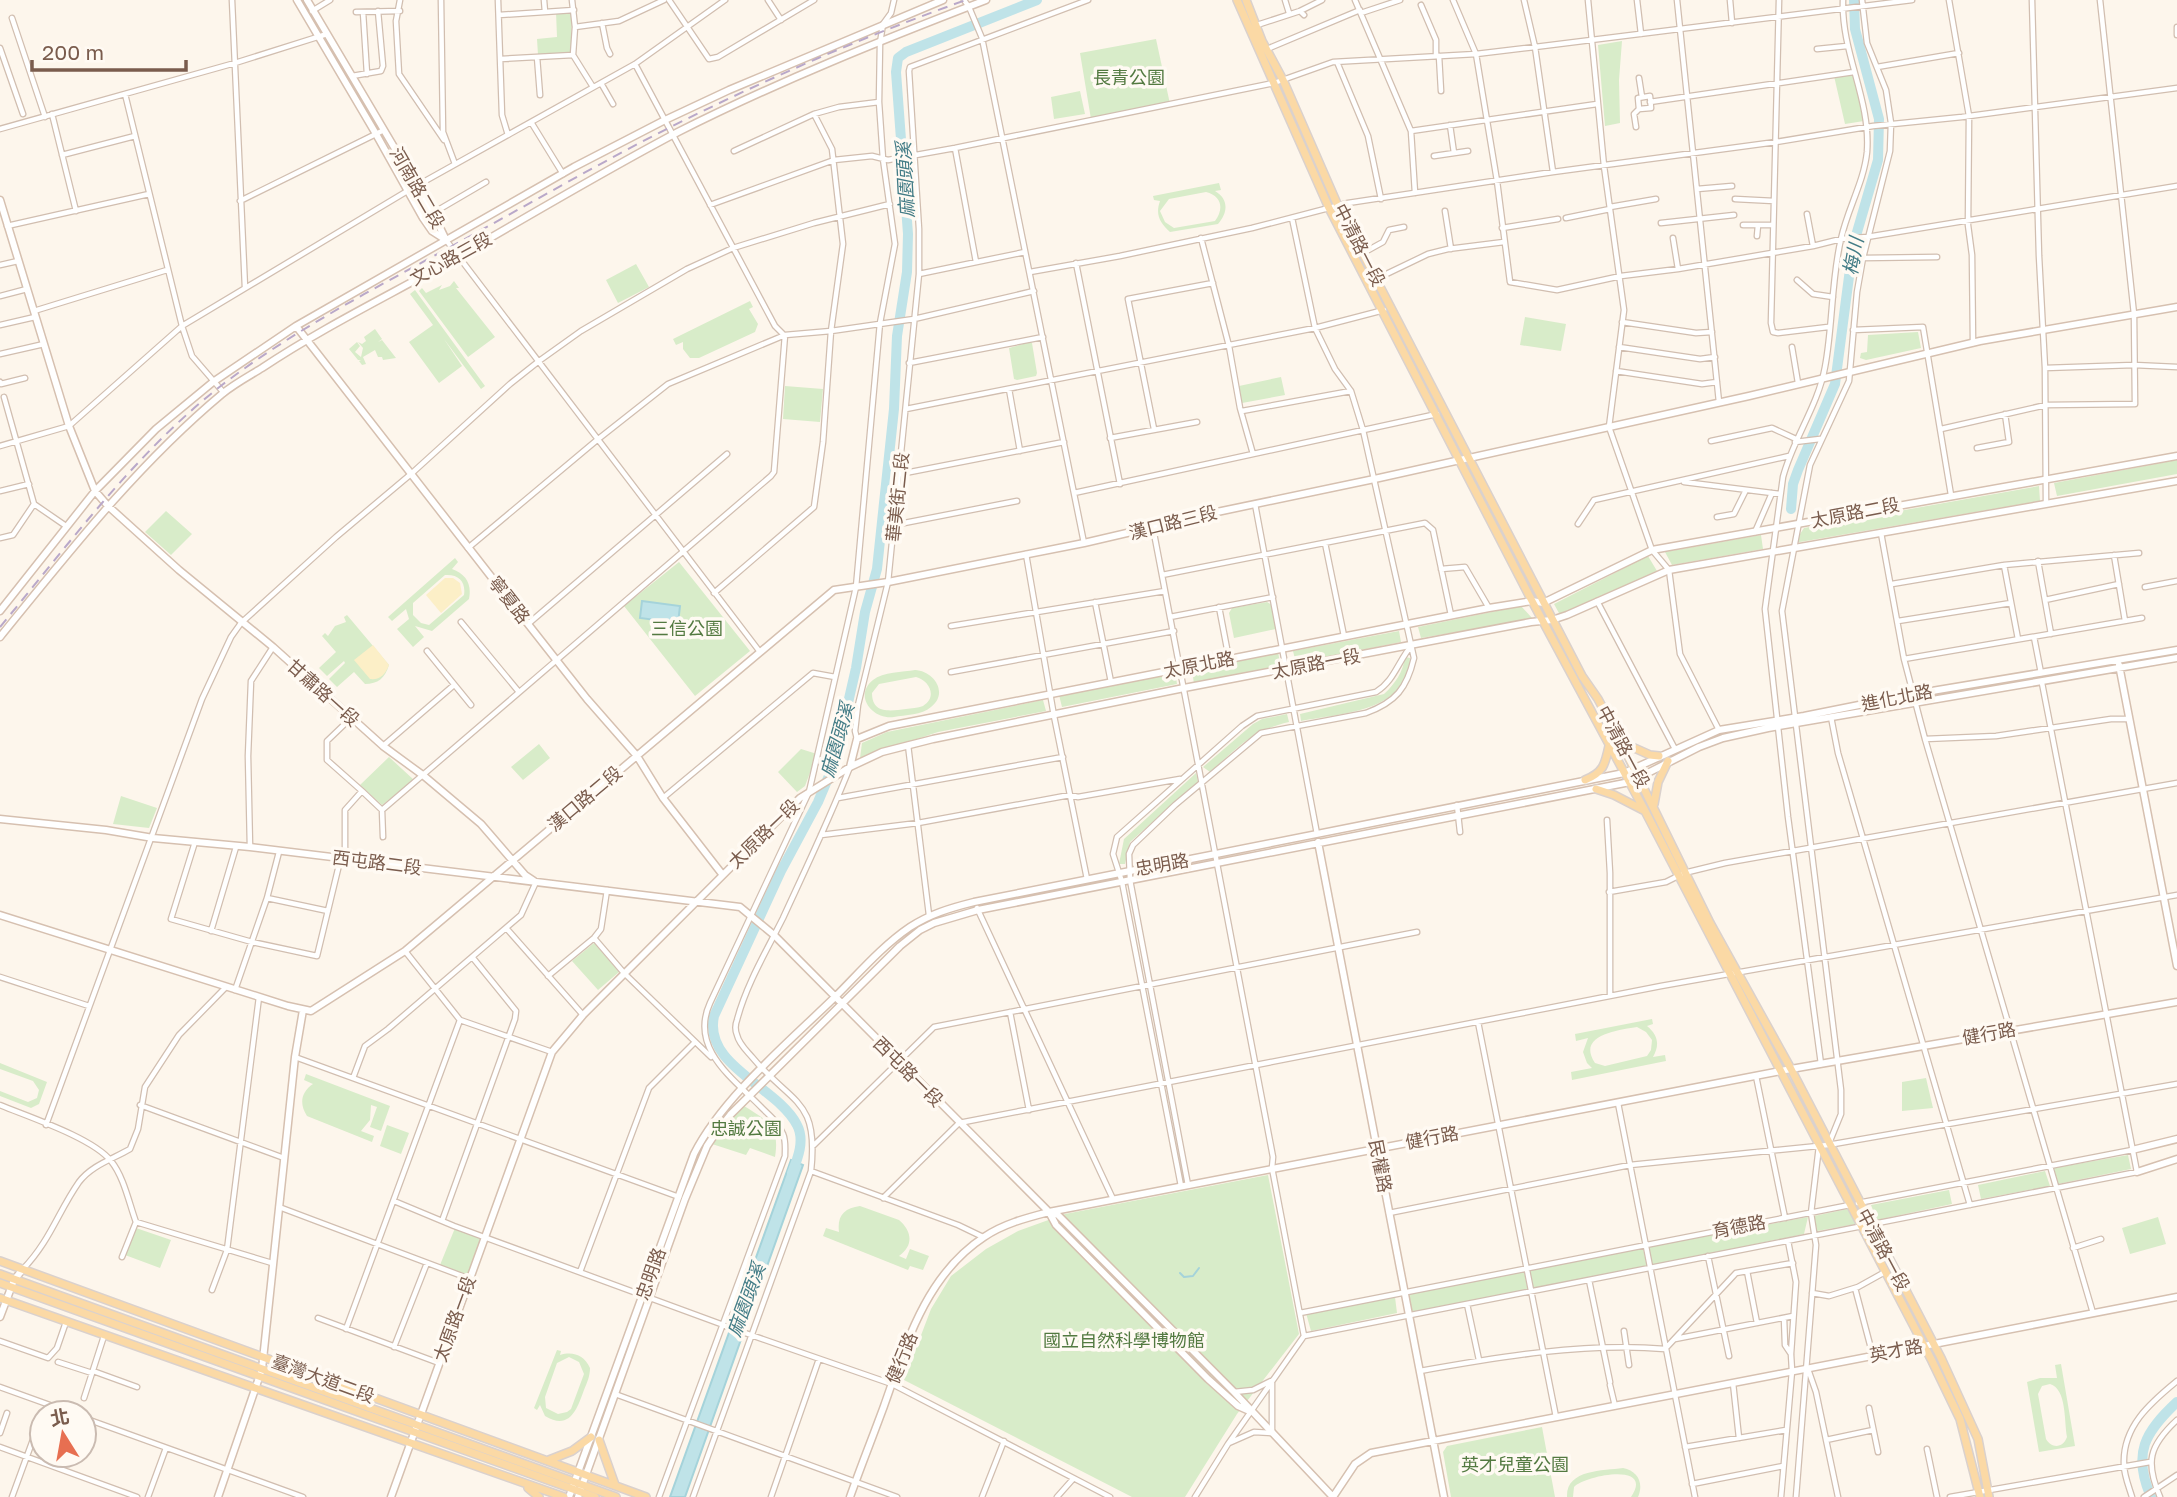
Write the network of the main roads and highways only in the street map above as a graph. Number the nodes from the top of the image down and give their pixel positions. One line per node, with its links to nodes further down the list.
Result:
1 (1237, 0): 3 (main road, 中清路一段)
2 (1246, 0): 3 (main road, 中清路一段)
3 (1465, 459): 4 (main road, 中清路一段); 4 (main road, 中清路一段)
4 (1548, 621): 5 (main road, 中清路一段); 6 (main road, 中清路一段)
5 (1621, 742): 7 (main road); 11 (main road, 中清路一段)
6 (1609, 745): 9 (main road); 12 (main road, 中清路一段)
7 (1659, 756)
8 (1668, 761): 11 (main road)
9 (1585, 780)
10 (1596, 789): 12 (main road)
11 (1654, 805): 13 (main road, 中清路一段)
12 (1645, 811): 13 (main road, 中清路一段)
13 (1681, 875): 14 (main road, 中清路一段)
14 (1733, 973): 20 (main road, 中清路一段); 20 (main road, 中清路一段)
15 (0, 1261): 23 (main road, 臺灣大道二段)
16 (0, 1275): 18 (main road, 臺灣大道二段)
17 (0, 1283): 18 (main road, 臺灣大道二段)
18 (12, 1283): 26 (main road, 臺灣大道二段)
19 (3, 1299): 24 (main road, 臺灣大道二段)
20 (1928, 1345): 27 (main road, 中清路一段); 28 (main road, 中清路一段)
21 (591, 1437): 23 (main road)
22 (599, 1440): 25 (main road)
23 (548, 1460): 25 (main road, 臺灣大道二段)
24 (509, 1477): 29 (main road); 30 (main road, 臺灣大道二段)
25 (615, 1485): 33 (main road, 臺灣大道二段)
26 (578, 1488): 31 (main road, 臺灣大道二段); 32 (main road, 臺灣大道二段)
27 (1988, 1494)
28 (1979, 1495)
29 (539, 1497)
30 (564, 1497)
31 (595, 1497)
32 (616, 1497)
33 (646, 1497)

